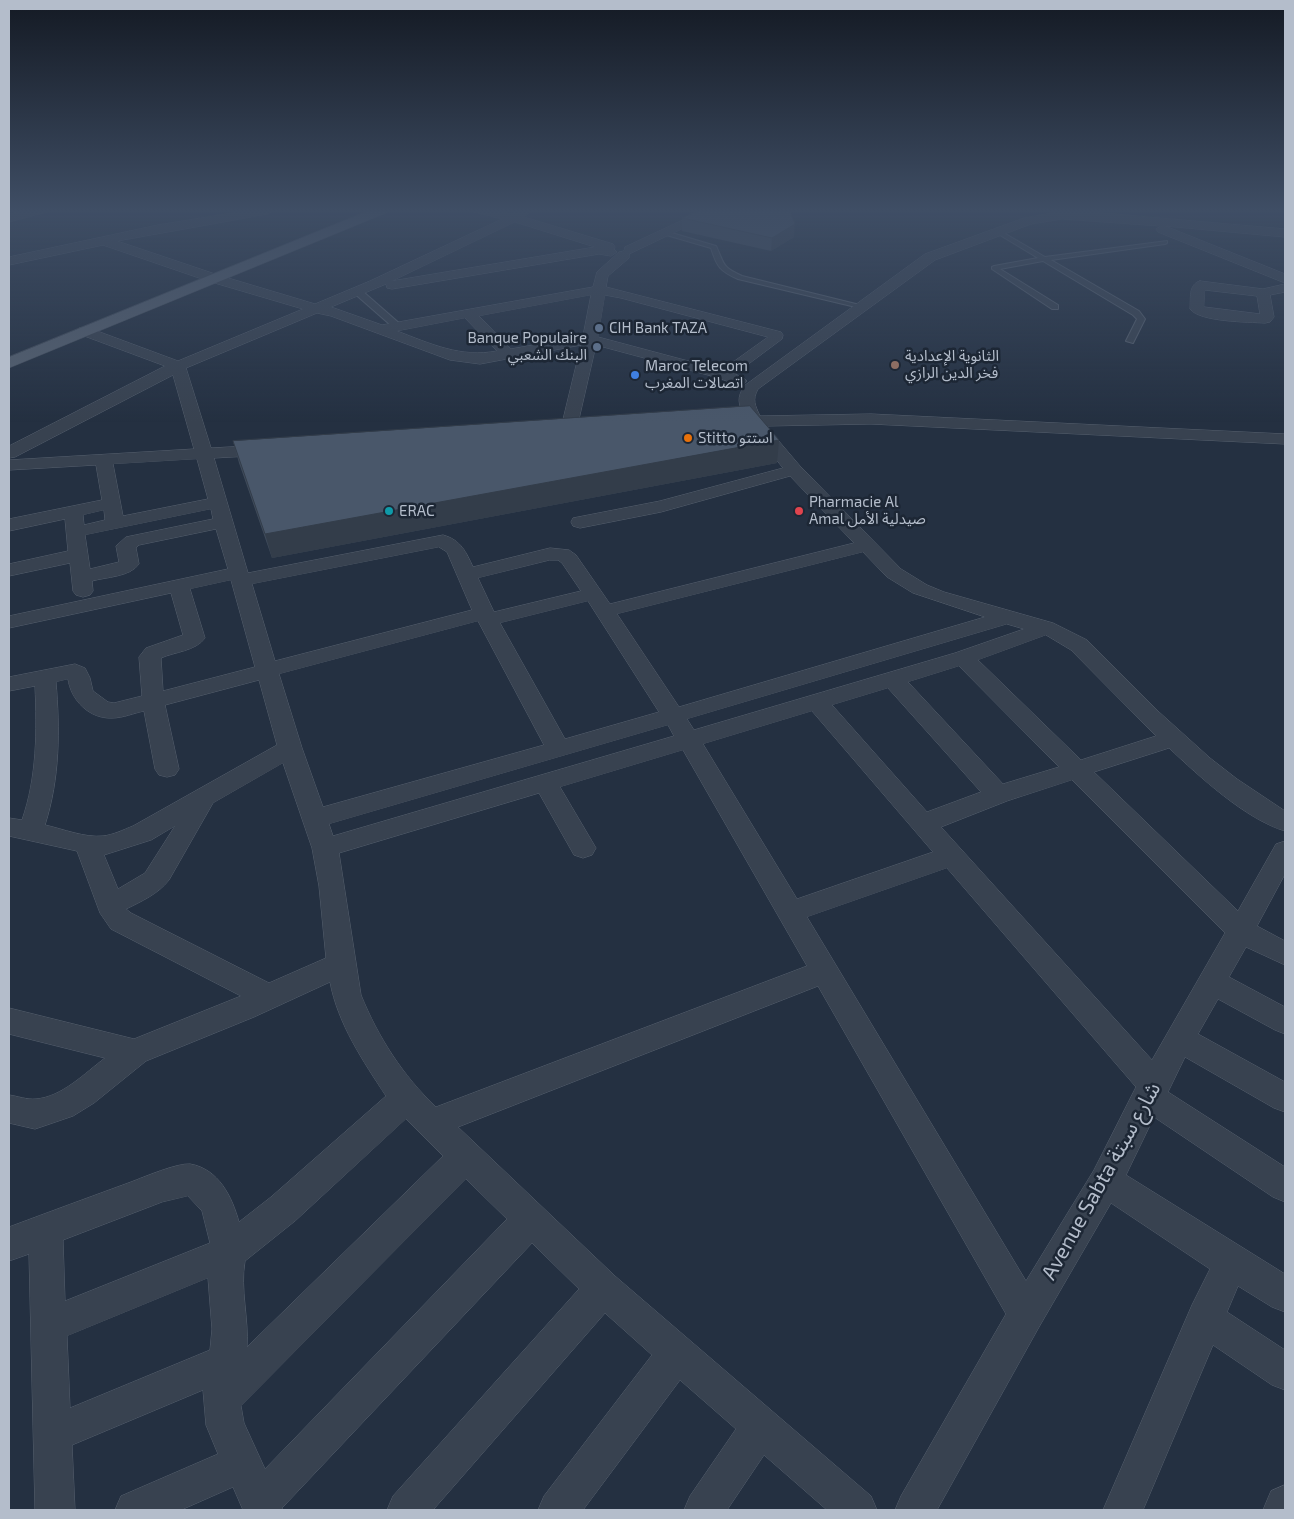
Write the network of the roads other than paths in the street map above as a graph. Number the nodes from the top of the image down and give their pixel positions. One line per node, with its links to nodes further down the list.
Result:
1 (206, 281): 21 (main road)
2 (223, 281): 17 (street)
3 (382, 281): 10 (street)
4 (419, 281): 10 (street)
5 (601, 281): 12 (street)
6 (752, 281): 15 (lane)
7 (896, 281): 15 (street)
8 (1014, 281): 16 (lane)
9 (1082, 281): 23 (lane)
10 (375, 284): 13 (street)
11 (1285, 288): 14 (street)
12 (600, 290): 18 (street); 22 (street); 27 (street)
13 (357, 291): 17 (street); 19 (lane)
14 (1263, 293): 14 (street)
15 (860, 306): 28 (street)
16 (1055, 308)
17 (317, 309): 20 (street); 26 (street)
18 (468, 313): 19 (street); 24 (street)
19 (397, 326): 20 (street)
20 (381, 330): 24 (street)
21 (84, 331): 25 (main road); 26 (street)
22 (590, 339): 24 (street); 27 (street); 32 (street)
23 (1130, 341)
24 (508, 354)
25 (9, 363)
26 (178, 366): 36 (street); 37 (street)
27 (724, 375): 28 (street)
28 (752, 386): 29 (street)
29 (754, 421): 30 (street); 34 (street); 40 (street)
30 (724, 422)
31 (588, 430): 32 (street)
32 (568, 432): 33 (street)
33 (549, 433)
34 (1285, 439)
35 (283, 449): 37 (street)
36 (9, 452)
37 (204, 454): 38 (street); 43 (street)
38 (104, 460): 39 (street); 41 (street)
39 (9, 465)
40 (794, 470): 44 (street); 48 (street)
41 (112, 504): 42 (street); 45 (street)
42 (73, 511): 46 (street); 47 (street)
43 (221, 512): 45 (street); 52 (street); 53 (street)
44 (580, 522)
45 (115, 523): 47 (street)
46 (9, 525)
47 (76, 532): 49 (street)
48 (866, 546): 55 (street); 58 (street)
49 (78, 555): 50 (street); 53 (street)
50 (9, 570)
51 (466, 575): 52 (street); 55 (street); 57 (street)
52 (240, 576): 54 (street); 62 (street)
53 (81, 577): 56 (street)
54 (180, 585): 56 (street); 66 (street)
55 (599, 602): 57 (street); 68 (street)
56 (84, 605): 59 (street)
57 (487, 616): 62 (street); 72 (street)
58 (1008, 617): 60 (street); 68 (street)
59 (9, 622)
60 (1046, 628): 61 (street); 69 (street)
61 (962, 658): 64 (street); 74 (street)
62 (267, 670): 66 (street); 71 (street)
63 (45, 676): 65 (street); 66 (street); 81 (street)
64 (893, 679): 67 (street); 76 (street)
65 (9, 684)
66 (153, 700): 73 (street)
67 (817, 702): 70 (street); 80 (street)
68 (673, 716): 70 (street); 72 (street)
69 (1174, 738): 74 (street); 79 (street)
70 (689, 740): 75 (street); 88 (street)
71 (290, 748): 77 (street); 78 (street)
72 (558, 748): 78 (street)
73 (166, 769)
74 (1076, 770): 76 (street); 89 (street)
75 (545, 782): 83 (street); 84 (street)
76 (998, 795): 80 (street)
77 (205, 797): 82 (street); 87 (street)
78 (314, 819): 83 (street)
79 (1285, 822)
80 (923, 824): 86 (street)
81 (20, 828): 82 (street)
82 (87, 844): 87 (street)
83 (324, 848): 91 (street)
84 (583, 848)
85 (1285, 851): 89 (street, Avenue Sabta شارع سبتة)
86 (952, 856): 88 (street); 99 (street)
87 (111, 904): 94 (street)
88 (791, 912): 92 (street)
89 (1242, 931): 90 (street); 93 (street, Avenue Sabta شارع سبتة)
90 (1285, 954)
91 (340, 964): 94 (street); 100 (street)
92 (825, 971): 103 (street); 114 (street)
93 (1213, 982): 96 (street); 97 (street, Avenue Sabta شارع سبتة)
94 (269, 997): 98 (street)
95 (9, 1021): 98 (street)
96 (1285, 1022)
97 (1180, 1038): 99 (street, Avenue Sabta شارع سبتة); 101 (street)
98 (135, 1052): 102 (street)
99 (1151, 1091): 105 (street, Avenue Sabta شارع سبتة); 106 (street)
100 (406, 1098): 103 (street); 110 (street)
101 (1285, 1098)
102 (9, 1109)
103 (431, 1123): 104 (street)
104 (465, 1157): 107 (street); 120 (street)
105 (1106, 1181): 111 (street); 114 (street, Avenue Sabta شارع سبتة)
106 (1285, 1186)
107 (531, 1219): 112 (street); 125 (street)
108 (45, 1230): 109 (street); 110 (street); 116 (street)
109 (9, 1244)
110 (229, 1252): 116 (street); 118 (street)
111 (1231, 1262): 113 (street); 115 (street)
112 (603, 1288): 117 (street); 128 (street)
113 (1285, 1294)
114 (1026, 1314): 132 (street, Avenue Sabta شارع سبتة)
115 (1206, 1318): 119 (street); 133 (street)
116 (48, 1326): 122 (street)
117 (677, 1353): 121 (street); 129 (street)
118 (226, 1362): 120 (street); 122 (street)
119 (1285, 1372)
120 (221, 1399): 123 (street)
121 (760, 1426): 130 (street); 131 (street)
122 (52, 1434): 126 (street)
123 (242, 1463): 125 (street); 127 (street)
124 (1285, 1505): 134 (street)
125 (262, 1507)
126 (56, 1510)
127 (135, 1510)
128 (407, 1510)
129 (558, 1510)
130 (704, 1510)
131 (857, 1510)
132 (915, 1510)
133 (1123, 1510)
134 (1284, 1510)

